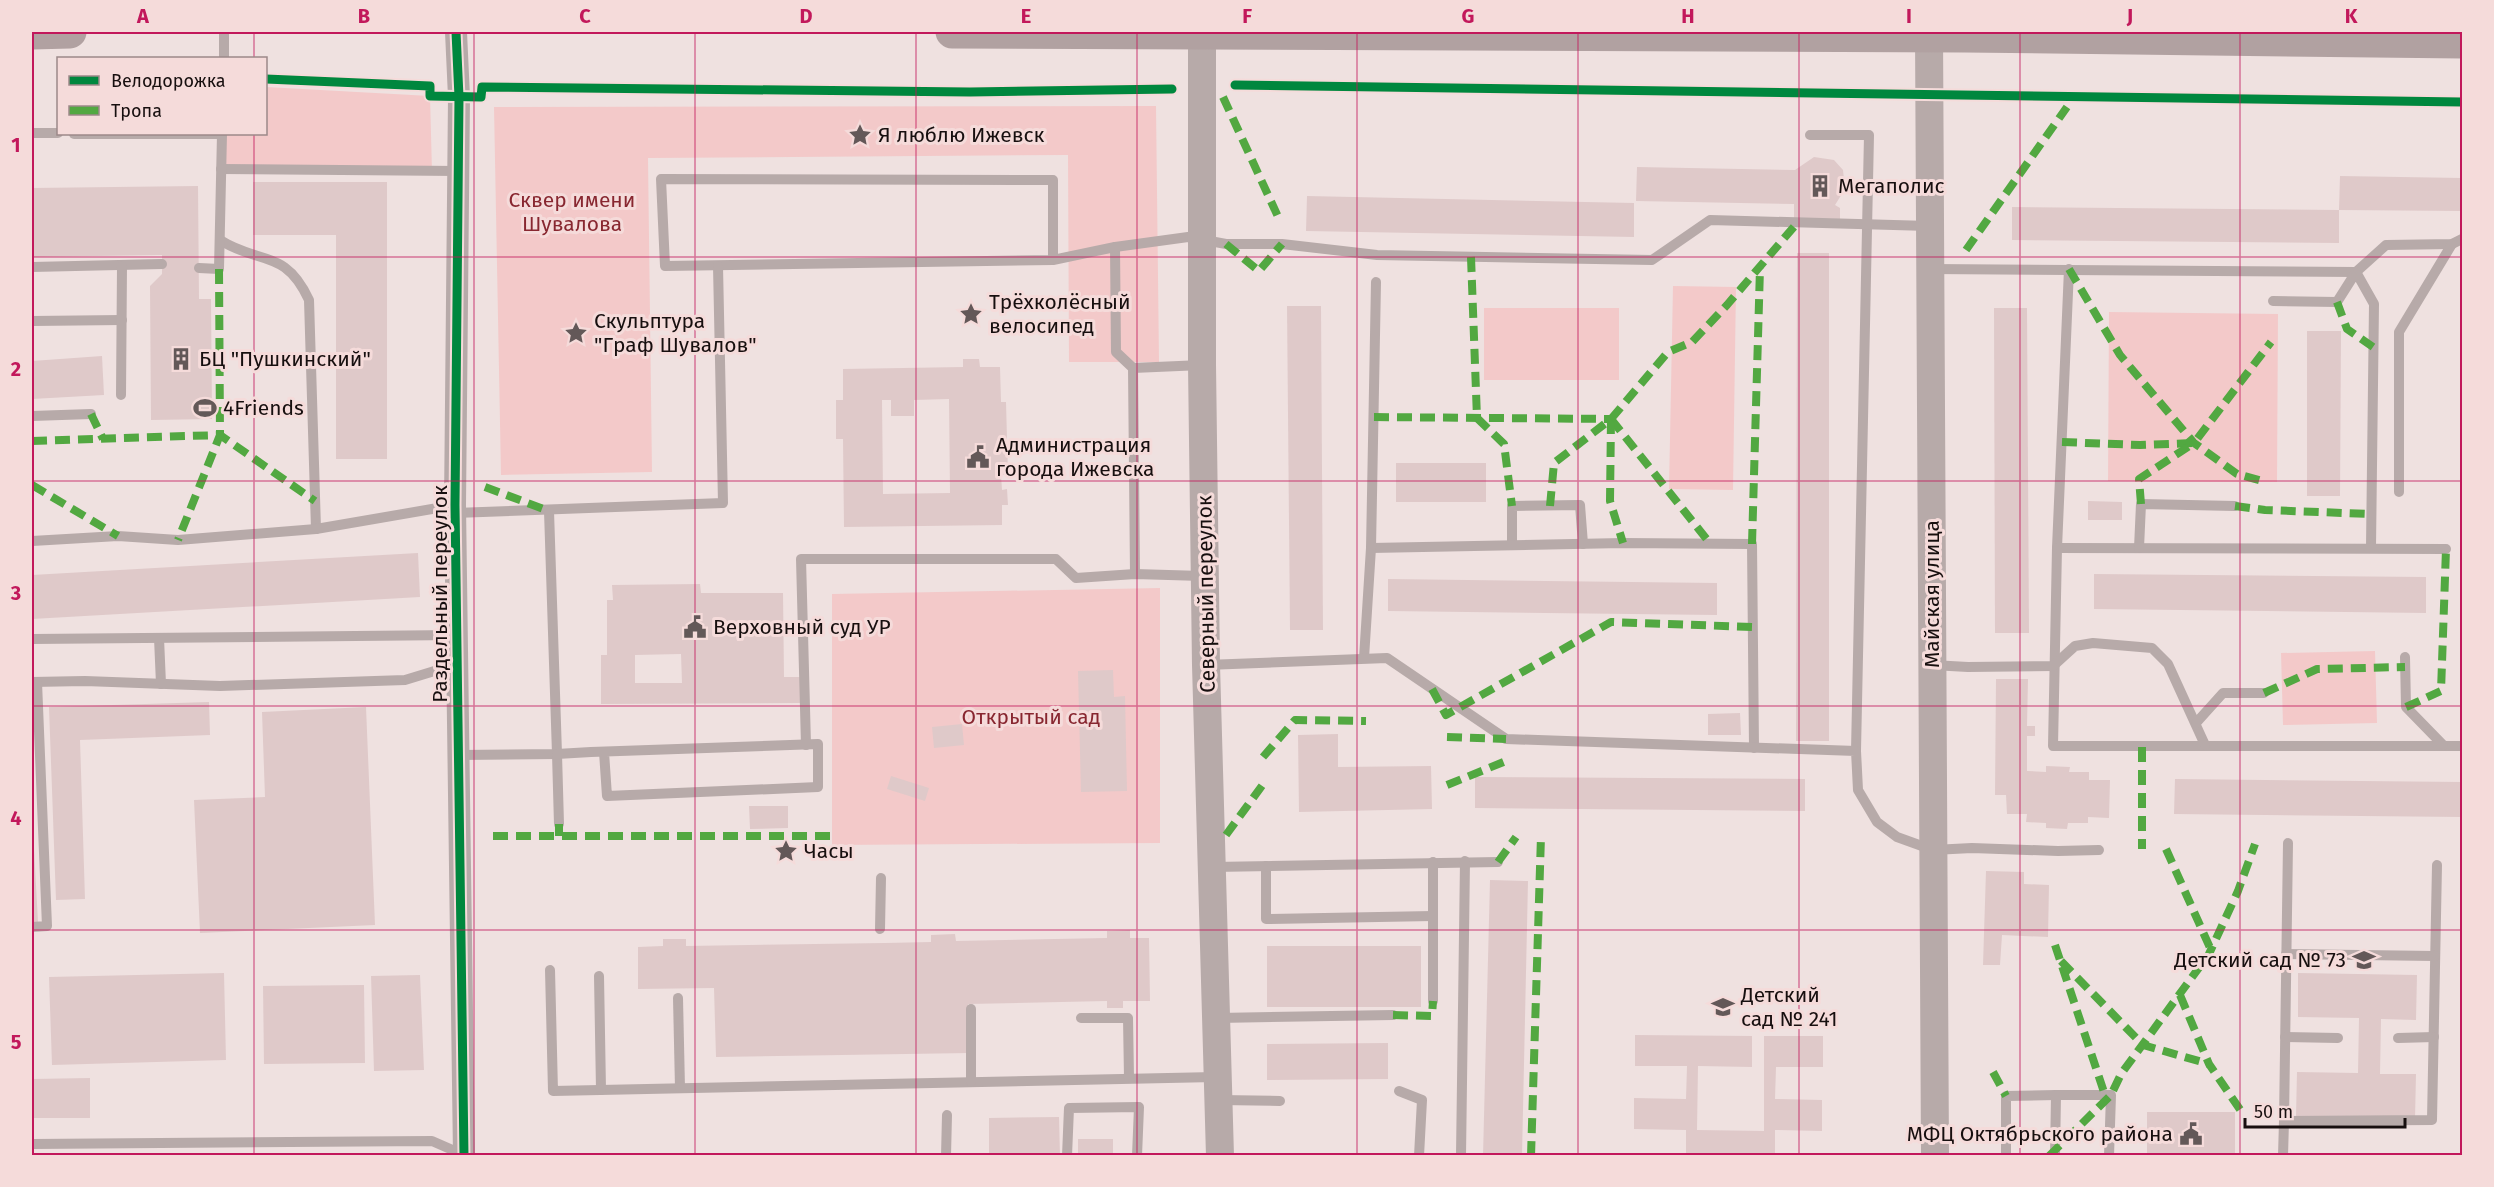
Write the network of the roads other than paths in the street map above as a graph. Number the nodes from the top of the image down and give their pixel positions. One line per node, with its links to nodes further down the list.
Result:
1 (70, 32): 7 (main road)
2 (224, 32): 11 (lane)
3 (456, 32): 17 (street, Раздельный переулок)
4 (952, 32): 5 (main road)
5 (1054, 32): 8 (main road)
6 (1383, 32): 8 (main road); 9 (main road)
7 (32, 33)
8 (1202, 33): 22 (street, Северный переулок)
9 (1929, 34): 10 (main road); 19 (street, Майская улица)
10 (2441, 38)
11 (224, 57)
12 (32, 133): 13 (lane)
13 (57, 133)
14 (222, 135): 16 (lane)
15 (1810, 135): 18 (lane)
16 (221, 169): 17 (lane); 21 (lane)
17 (458, 171): 45 (street, Раздельный переулок)
18 (1868, 224): 19 (lane); 22 (lane); 76 (lane)
19 (1930, 226): 31 (street, Майская улица)
20 (2463, 239): 23 (lane)
21 (220, 240): 30 (lane); 47 (lane)
22 (1202, 240): 24 (lane); 38 (street, Северный переулок)
23 (2452, 244): 33 (lane); 43 (lane)
24 (1115, 247): 25 (lane); 39 (lane)
25 (1053, 260): 28 (lane); 28 (lane)
26 (162, 264): 27 (lane)
27 (122, 266): 29 (lane); 36 (lane)
28 (718, 266): 46 (lane)
29 (32, 267)
30 (199, 268)
31 (1930, 269): 32 (lane); 65 (street, Майская улица)
32 (2069, 269): 33 (lane); 53 (lane)
33 (2356, 272): 35 (lane); 51 (lane)
34 (1376, 282): 52 (lane)
35 (2273, 301)
36 (122, 320): 37 (lane); 40 (lane)
37 (32, 321)
38 (1202, 365): 39 (lane); 57 (street, Северный переулок)
39 (1133, 368): 56 (lane)
40 (121, 394)
41 (91, 414): 42 (lane)
42 (32, 416)
43 (2399, 492)
44 (2235, 506): 54 (lane)
45 (455, 509): 46 (lane); 47 (lane); 58 (street, Раздельный переулок)
46 (549, 511): 78 (lane)
47 (316, 529): 48 (lane)
48 (32, 541)
49 (1583, 544): 50 (lane); 50 (lane); 75 (lane)
50 (1512, 545): 52 (lane)
51 (2371, 547): 54 (lane); 55 (lane)
52 (1371, 548): 63 (lane)
53 (2057, 548): 54 (lane); 66 (lane)
54 (2139, 548)
55 (2446, 549)
56 (1135, 574): 57 (lane); 71 (lane)
57 (1206, 576): 64 (street, Северный переулок)
58 (457, 635): 59 (lane); 62 (street, Раздельный переулок)
59 (159, 638): 60 (lane); 68 (lane)
60 (32, 639)
61 (2405, 657): 72 (lane)
62 (458, 658): 68 (lane); 79 (street, Раздельный переулок)
63 (1364, 658): 64 (lane); 75 (lane)
64 (1206, 665): 89 (street, Северный переулок)
65 (1932, 665): 66 (lane); 82 (street, Майская улица)
66 (2054, 666): 70 (lane); 73 (lane)
67 (34, 682): 68 (lane); 92 (lane)
68 (161, 684)
69 (2264, 693): 70 (lane)
70 (2196, 723): 73 (lane)
71 (806, 745): 77 (lane); 77 (lane)
72 (2443, 745): 73 (lane); 74 (lane)
73 (2205, 746)
74 (2463, 746)
75 (1754, 747): 76 (lane)
76 (1856, 751): 82 (lane)
77 (604, 752): 78 (lane)
78 (557, 754): 79 (lane); 80 (lane)
79 (459, 755): 119 (street, Раздельный переулок)
80 (559, 824)
81 (2288, 843): 94 (lane)
82 (1933, 850): 83 (lane); 126 (street, Майская улица)
83 (2099, 850)
84 (1465, 861): 85 (lane); 86 (lane); 125 (lane)
85 (1433, 862): 88 (lane); 91 (lane)
86 (1498, 862)
87 (2437, 865): 95 (lane)
88 (1266, 866): 89 (lane); 91 (lane)
89 (1212, 867): 103 (street, Северный переулок)
90 (881, 878): 93 (lane)
91 (1433, 916): 99 (lane)
92 (32, 927)
93 (880, 929)
94 (2286, 954): 95 (lane); 104 (lane)
95 (2435, 956): 105 (lane)
96 (550, 970): 112 (lane)
97 (599, 976): 112 (lane)
98 (678, 998): 110 (lane)
99 (1433, 1001)
100 (971, 1009): 109 (lane)
101 (1393, 1015): 103 (lane)
102 (1081, 1018): 108 (lane)
103 (1217, 1018): 111 (street, Северный переулок)
104 (2285, 1037): 106 (lane); 117 (lane)
105 (2434, 1037): 107 (lane); 117 (lane)
106 (2338, 1038)
107 (2398, 1038)
108 (1129, 1078): 109 (lane); 111 (lane)
109 (971, 1082): 110 (lane)
110 (680, 1088): 112 (lane)
111 (1219, 1088): 115 (lane); 123 (street, Северный переулок)
112 (601, 1090)
113 (1399, 1091): 124 (lane)
114 (2056, 1095): 127 (lane); 128 (lane); 129 (lane)
115 (1280, 1101)
116 (947, 1115): 120 (lane)
117 (2284, 1121): 130 (lane)
118 (32, 1144): 119 (lane)
119 (464, 1155)
120 (946, 1155)
121 (1067, 1155): 122 (lane)
122 (1137, 1155)
123 (1220, 1155)
124 (1419, 1155)
125 (1461, 1155)
126 (1935, 1155)
127 (2006, 1155)
128 (2055, 1155)
129 (2109, 1155)
130 (2283, 1155)

